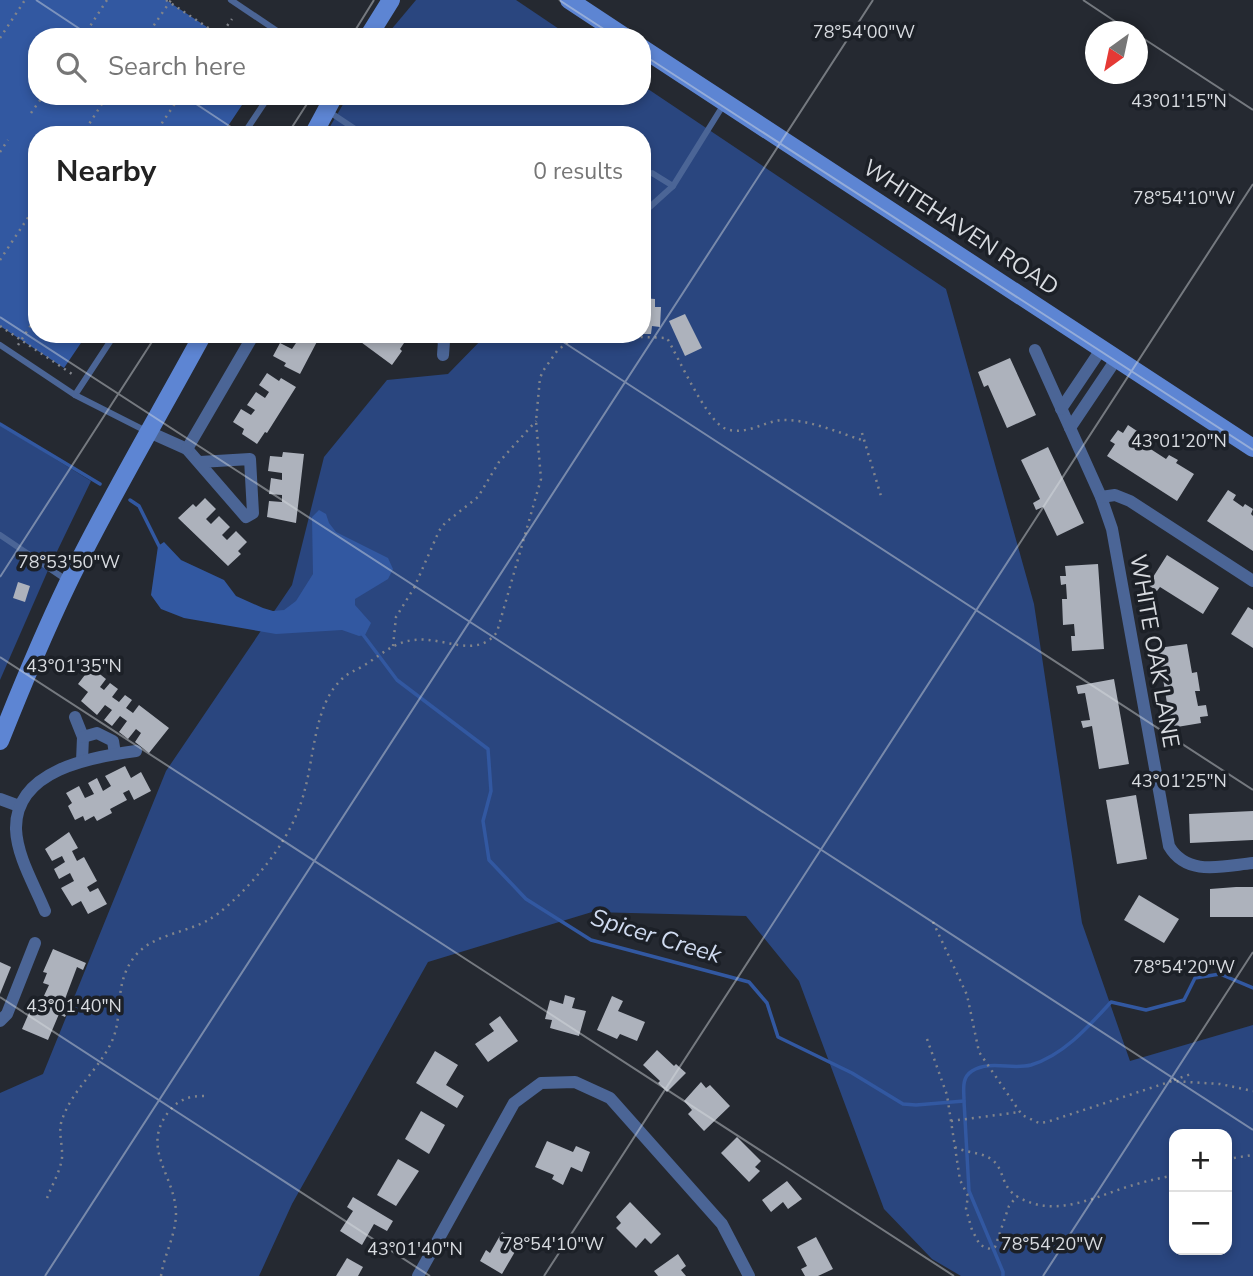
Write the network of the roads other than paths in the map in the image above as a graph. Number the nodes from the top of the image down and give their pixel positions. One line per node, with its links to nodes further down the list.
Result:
1 (231, 0): 4 (lane)
2 (390, 0): 5 (street)
3 (569, 0): 6 (street)
4 (273, 28)
5 (373, 28)
6 (611, 28)
7 (651, 54): 8 (street, WHITEHAVEN ROAD)
8 (725, 102): 16 (lane); 24 (street, WHITEHAVEN ROAD)
9 (263, 105): 12 (lane)
10 (329, 105): 13 (street)
11 (332, 105): 14 (lane)
12 (249, 126)
13 (318, 126)
14 (354, 126)
15 (651, 173): 16 (lane)
16 (673, 186): 17 (lane)
17 (651, 206)
18 (109, 343): 26 (lane)
19 (198, 343): 29 (street)
20 (249, 343): 31 (street)
21 (444, 343): 25 (street)
22 (0, 345): 26 (lane)
23 (1035, 350): 27 (street, WHITE OAK LANE)
24 (1109, 353): 27 (street); 28 (street); 30 (street, WHITEHAVEN ROAD)
25 (443, 355)
26 (75, 395): 29 (lane)
27 (1061, 409): 28 (street, WHITE OAK LANE)
28 (1069, 428): 33 (street, WHITE OAK LANE)
29 (149, 432): 31 (street); 36 (street)
30 (1253, 448)
31 (187, 449): 32 (street)
32 (200, 462): 32 (street)
33 (1101, 497): 35 (street, WHITE OAK LANE); 45 (street, WHITE OAK LANE)
34 (0, 535): 36 (lane)
35 (1253, 581)
36 (68, 582): 39 (street)
37 (75, 717): 38 (street)
38 (83, 737): 41 (street); 42 (street)
39 (0, 741)
40 (135, 751): 41 (street)
41 (115, 754): 42 (street)
42 (82, 761): 44 (street)
43 (0, 799): 44 (street)
44 (19, 806): 46 (street)
45 (1253, 863)
46 (45, 911)
47 (35, 943): 48 (street)
48 (2, 1015)
49 (418, 1276): 50 (street)
50 (749, 1276)

